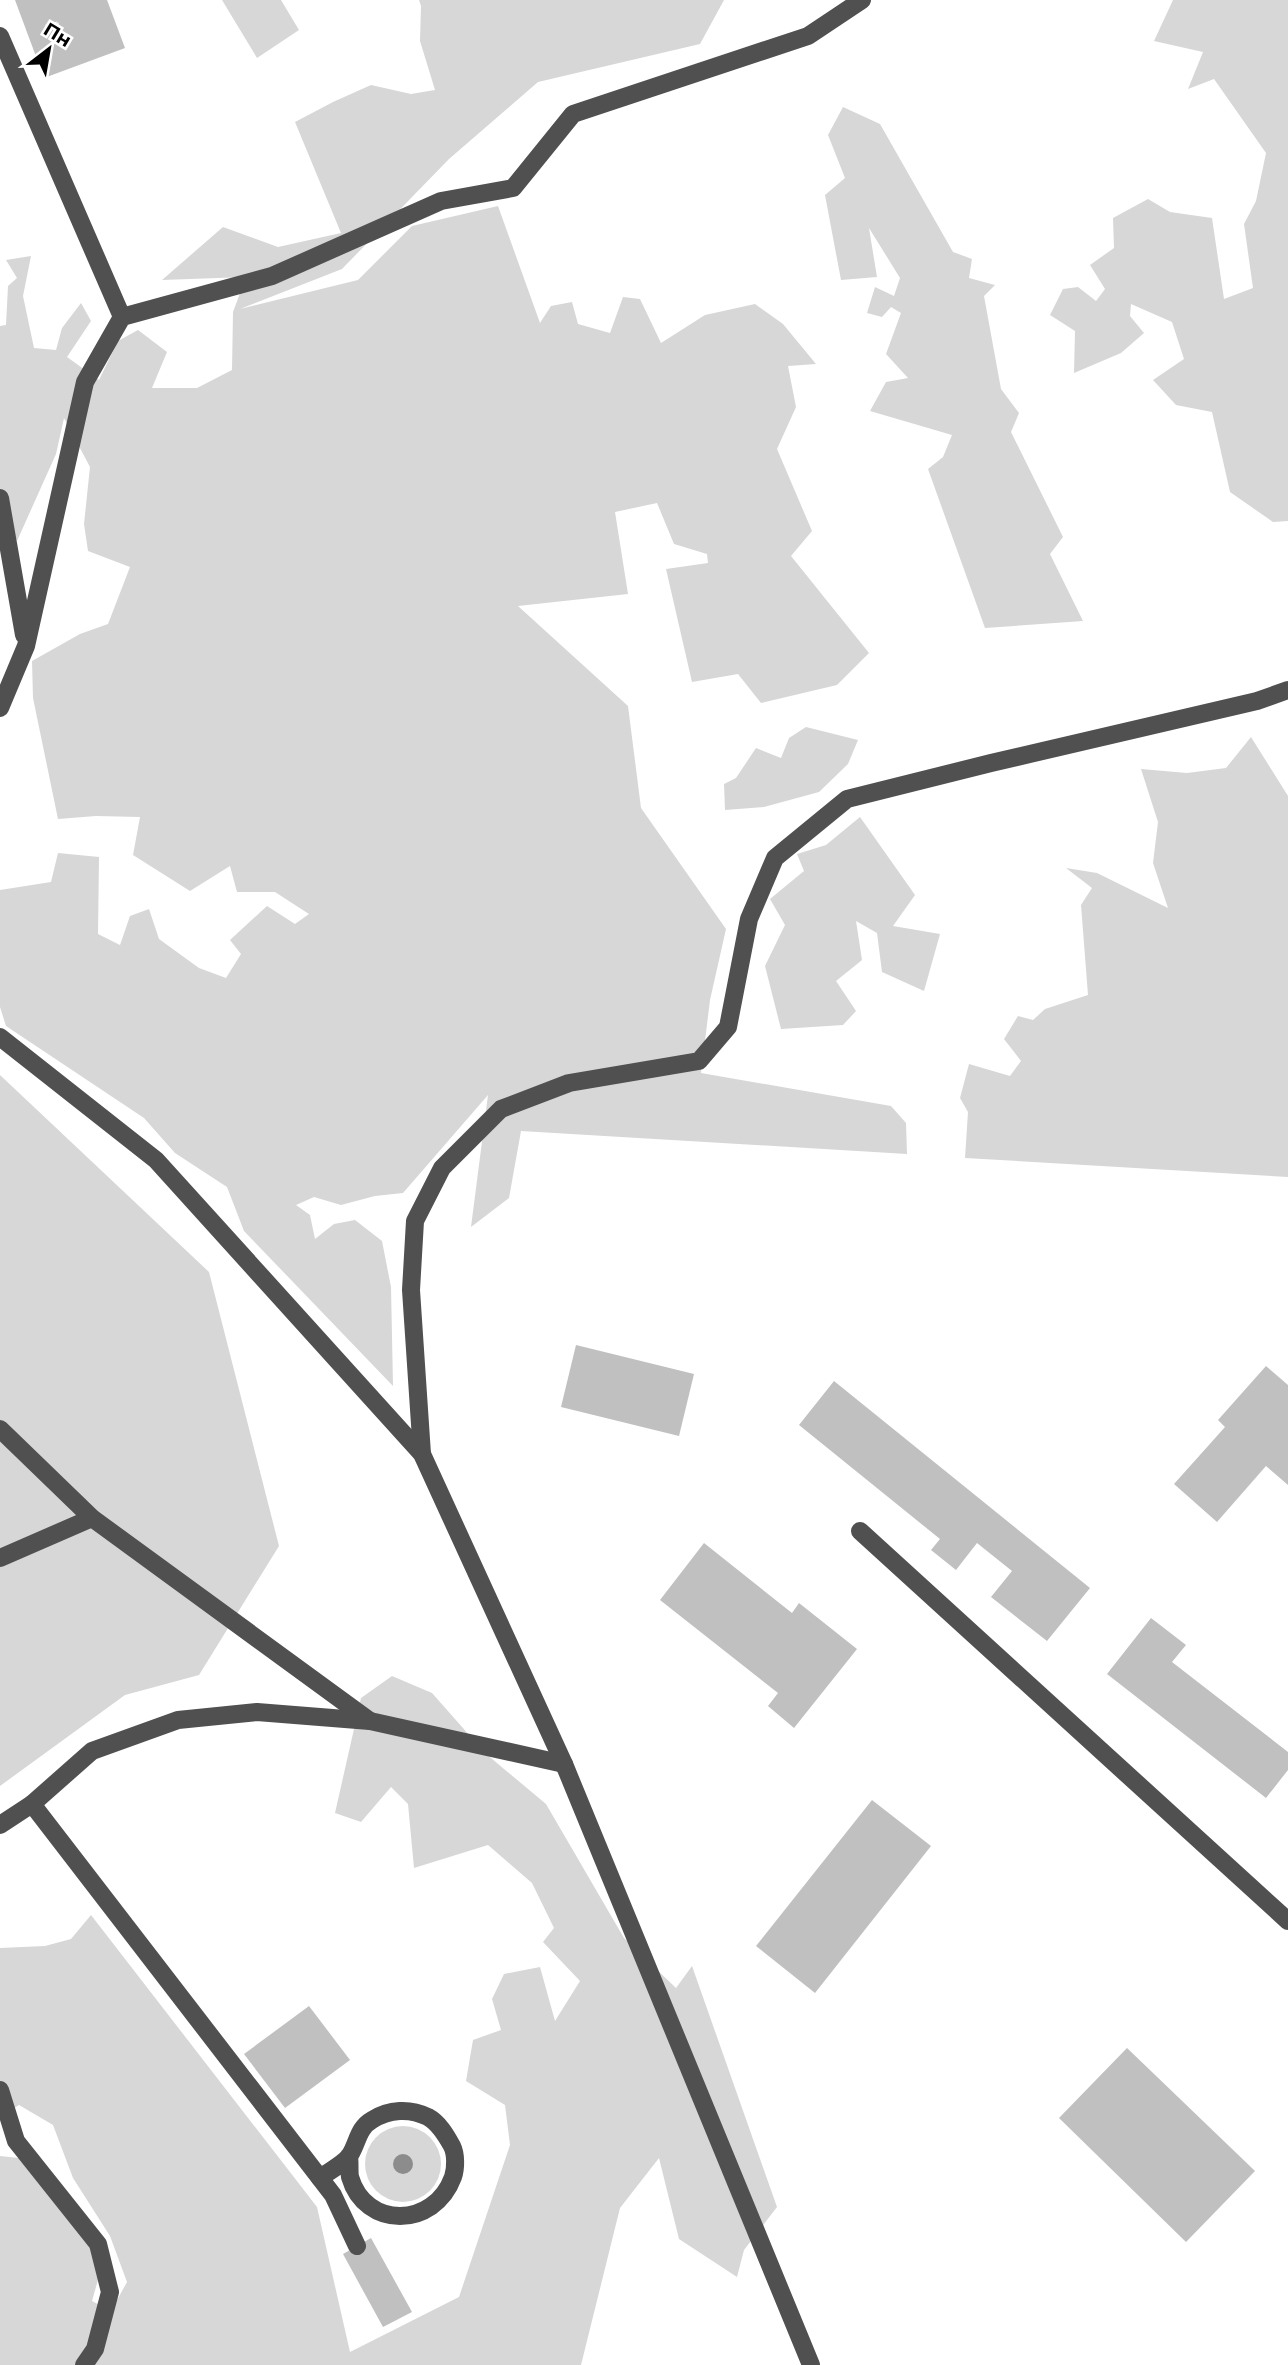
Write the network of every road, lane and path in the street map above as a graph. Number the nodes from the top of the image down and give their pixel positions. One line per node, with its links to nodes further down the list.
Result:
1 (862, 0): 3 (lane)
2 (0, 36): 3 (lane)
3 (122, 317): 5 (lane)
4 (0, 498): 5 (lane)
5 (26, 646): 7 (lane)
6 (1288, 690): 10 (lane)
7 (0, 708)
8 (0, 1037): 10 (lane)
9 (0, 1429): 11 (lane)
10 (422, 1454): 15 (lane)
11 (92, 1518): 13 (lane); 14 (lane)
12 (860, 1531): 18 (lane)
13 (0, 1558)
14 (370, 1721): 15 (lane); 16 (lane)
15 (564, 1764): 26 (lane)
16 (32, 1804): 17 (lane); 23 (lane)
17 (0, 1825)
18 (1288, 1921)
19 (0, 2090): 20 (lane)
20 (16, 2141): 21 (lane); 25 (lane)
21 (0, 2150)
22 (349, 2156): 22 (lane); 23 (lane)
23 (320, 2178): 24 (lane)
24 (357, 2246)
25 (84, 2365)
26 (811, 2365)

